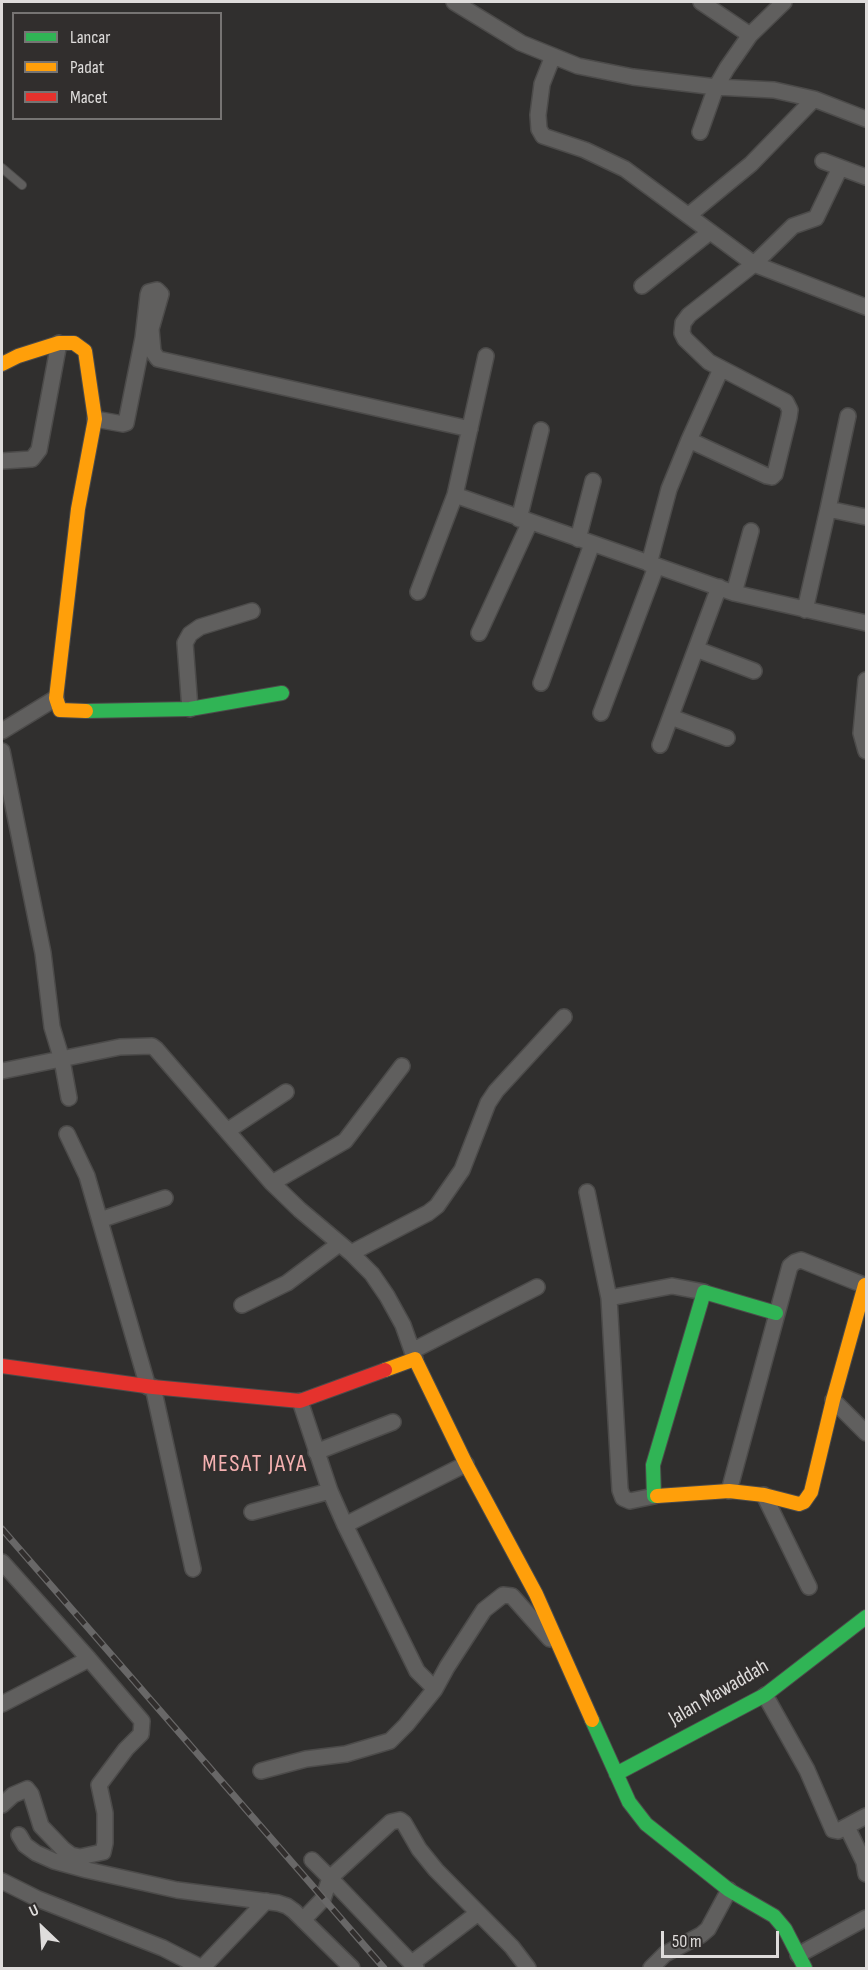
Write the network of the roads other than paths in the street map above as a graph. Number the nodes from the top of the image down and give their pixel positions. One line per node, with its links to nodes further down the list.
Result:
1 (454, 2): 5 (street)
2 (701, 2): 4 (street)
3 (784, 2): 4 (street)
4 (750, 35): 6 (street)
5 (553, 56): 6 (street); 15 (street)
6 (716, 87): 7 (street); 9 (street)
7 (814, 99): 8 (street); 15 (street)
8 (867, 119)
9 (700, 132)
10 (824, 161): 12 (street)
11 (2, 168): 14 (lane)
12 (840, 168): 13 (street); 17 (street)
13 (867, 177)
14 (22, 185)
15 (688, 215): 16 (street)
16 (710, 232): 17 (street); 18 (street)
17 (754, 264): 19 (street); 23 (street)
18 (642, 286)
19 (867, 307)
20 (58, 343): 22 (street); 25 (street); 29 (street)
21 (486, 356): 26 (street)
22 (2, 364)
23 (721, 369): 28 (street); 28 (street)
24 (848, 416): 32 (street)
25 (95, 419): 26 (street); 49 (street)
26 (470, 429): 31 (street)
27 (541, 430): 34 (street)
28 (689, 440): 37 (street)
29 (2, 461)
30 (593, 481): 36 (street)
31 (455, 495): 34 (street); 39 (street)
32 (828, 509): 33 (street); 40 (street)
33 (867, 517)
34 (525, 520): 36 (street); 43 (street)
35 (751, 531): 38 (street)
36 (585, 542): 37 (street); 47 (street)
37 (652, 566): 38 (street); 51 (street)
38 (726, 590): 40 (street); 44 (street)
39 (417, 592)
40 (805, 610): 42 (street)
41 (252, 611): 50 (street)
42 (866, 621)
43 (479, 633)
44 (696, 650): 45 (street); 52 (street)
45 (754, 671)
46 (867, 680): 57 (street)
47 (541, 683)
48 (282, 693): 50 (street)
49 (56, 698): 50 (street); 53 (street)
50 (190, 710)
51 (602, 713)
52 (671, 717): 54 (street); 55 (street)
53 (2, 731)
54 (727, 738)
55 (660, 745)
56 (2, 751): 59 (street)
57 (867, 751)
58 (564, 1017): 70 (street)
59 (62, 1060): 61 (street); 63 (street); 64 (street)
60 (402, 1066): 66 (street)
61 (2, 1071)
62 (286, 1092): 64 (street)
63 (69, 1098)
64 (227, 1131): 66 (street)
65 (67, 1134): 69 (street)
66 (272, 1183): 70 (street)
67 (587, 1191): 74 (street)
68 (165, 1198): 69 (street)
69 (100, 1220): 79 (street)
70 (345, 1249): 75 (street); 77 (street)
71 (866, 1286): 76 (street); 80 (street)
72 (537, 1287): 77 (street)
73 (704, 1292): 74 (street); 76 (street); 89 (street)
74 (609, 1298): 89 (street)
75 (242, 1305)
76 (776, 1313): 87 (street)
77 (413, 1355): 81 (street); 85 (street)
78 (2, 1366): 79 (street)
79 (151, 1387): 81 (street); 93 (street)
80 (833, 1400): 83 (street); 88 (street)
81 (300, 1401): 84 (street)
82 (393, 1422): 84 (street)
83 (867, 1433)
84 (316, 1452): 86 (street)
85 (466, 1464): 91 (street); 96 (street)
86 (330, 1491): 90 (street); 91 (street)
87 (729, 1491): 88 (street); 89 (street)
88 (764, 1495): 94 (street)
89 (654, 1496)
90 (252, 1512)
91 (345, 1525): 98 (street)
92 (2, 1563): 97 (street)
93 (193, 1569)
94 (809, 1587)
95 (867, 1617): 99 (street, Jalan Mawaddah)
96 (564, 1655): 98 (street); 102 (street)
97 (89, 1659): 100 (street); 107 (street)
98 (428, 1682): 101 (street)
99 (765, 1695): 102 (street, Jalan Mawaddah); 105 (street)
100 (2, 1704)
101 (261, 1771)
102 (616, 1774): 113 (street)
103 (2, 1805): 107 (street)
104 (867, 1816): 105 (street)
105 (847, 1827): 110 (street)
106 (19, 1835): 109 (street)
107 (104, 1848): 109 (street)
108 (312, 1860): 111 (street)
109 (98, 1872): 114 (street)
110 (867, 1874)
111 (330, 1878): 115 (street); 117 (street); 119 (street)
112 (2, 1881): 120 (street)
113 (729, 1890): 118 (street); 123 (street)
114 (266, 1902): 117 (street); 120 (street)
115 (478, 1913): 119 (street); 122 (street)
116 (867, 1918): 118 (street)
117 (303, 1920): 121 (street)
118 (802, 1962)
119 (414, 1966)
120 (202, 1968)
121 (352, 1968)
122 (528, 1968)
123 (651, 1968)

